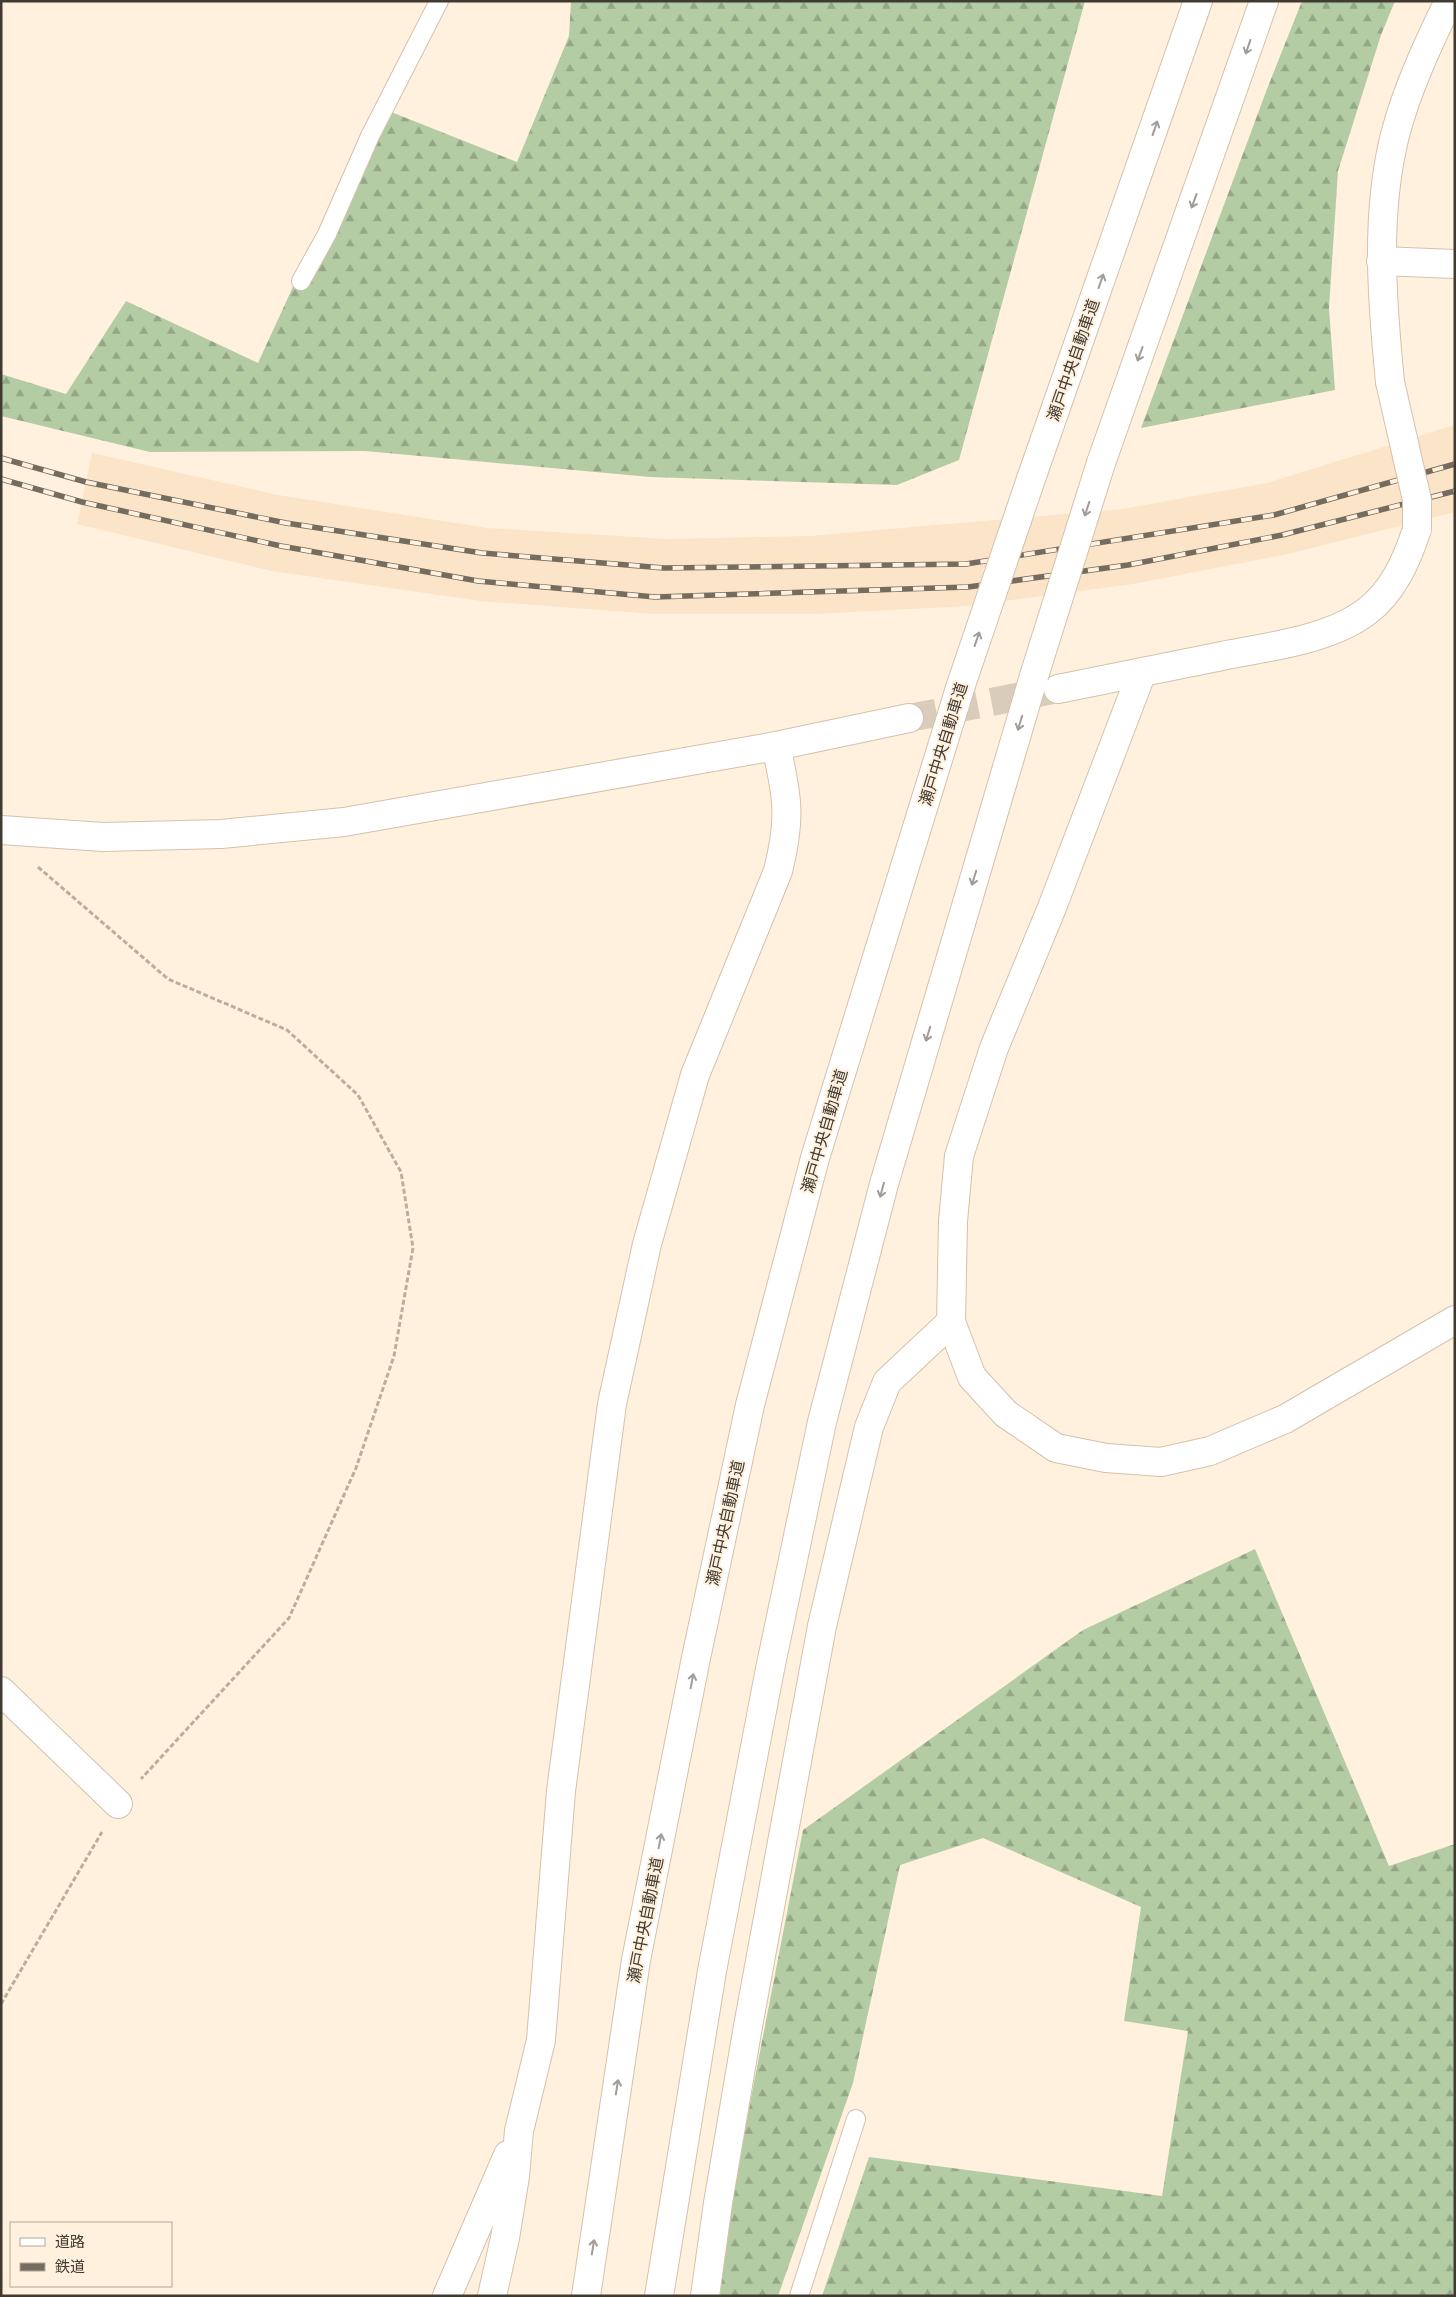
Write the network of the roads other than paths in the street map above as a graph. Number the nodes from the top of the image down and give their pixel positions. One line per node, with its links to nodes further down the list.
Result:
1 (439, 1): 7 (lane)
2 (1198, 1): 21 (main road, 瀬戸中央自動車道, one-way to 2, bridge)
3 (1264, 1): 22 (main road, one-way to 22, bridge)
4 (1449, 1): 5 (main road)
5 (1381, 260): 6 (main road); 8 (main road, bridge)
6 (1455, 264)
7 (301, 281)
8 (1142, 672): 9 (main road); 14 (main road)
9 (1058, 689)
10 (909, 718): 11 (main road)
11 (776, 746): 12 (main road); 18 (main road)
12 (1, 830)
13 (1455, 1320): 14 (main road)
14 (951, 1322): 23 (main road)
15 (1, 1691): 16 (main road)
16 (118, 1804)
17 (856, 2119): 24 (lane)
18 (519, 2131): 19 (main road); 20 (main road)
19 (447, 2296)
20 (492, 2296)
21 (586, 2296)
22 (659, 2296)
23 (705, 2296)
24 (799, 2296)

